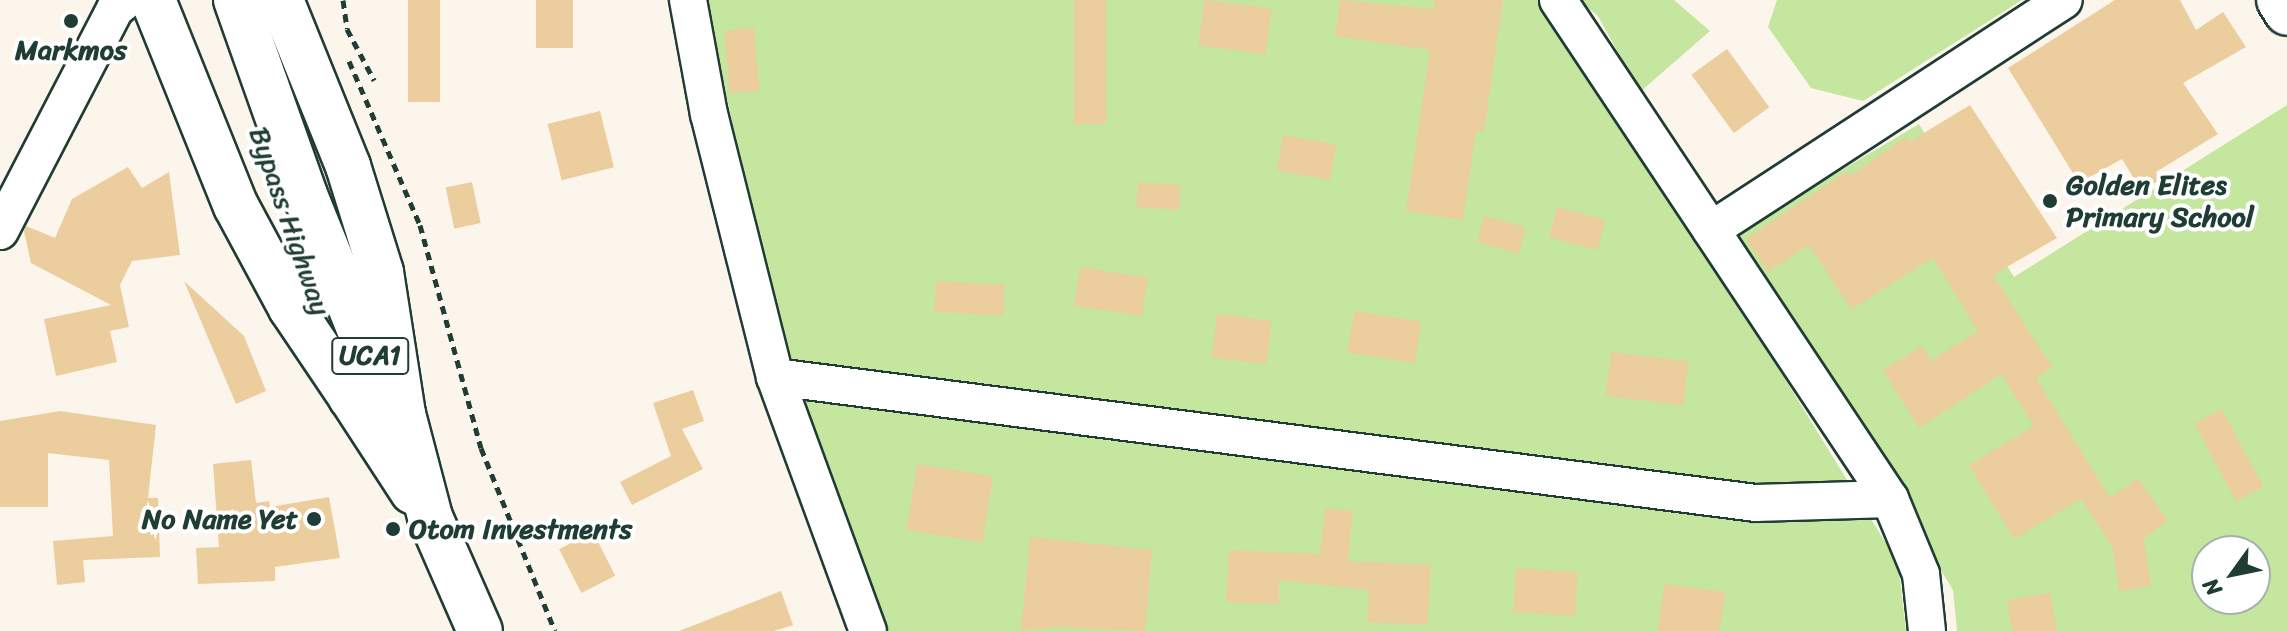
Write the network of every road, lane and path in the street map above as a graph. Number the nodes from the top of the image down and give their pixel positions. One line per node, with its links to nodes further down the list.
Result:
1 (126, 0): 16 (street)
2 (153, 0): 18 (main road)
3 (216, 0): 14 (main road, Bypass Highway / UCA1)
4 (236, 0): 14 (main road, Bypass Highway / UCA1)
5 (281, 0): 19 (main road)
6 (343, 0): 13 (path)
7 (688, 0): 17 (street)
8 (1558, 0): 15 (street)
9 (2064, 0): 15 (street)
10 (2279, 0): 11 (main road)
11 (2287, 13)
12 (344, 48): 23 (path)
13 (374, 80)
14 (295, 201): 18 (main road, Bypass Highway / UCA1); 19 (main road, Bypass Highway / UCA1)
15 (1711, 230): 20 (street)
16 (0, 231)
17 (775, 377): 20 (street); 24 (street)
18 (351, 397): 21 (main road, Bypass Highway / UCA1)
19 (403, 414): 21 (main road, Bypass Highway / UCA1)
20 (1890, 499): 25 (street)
21 (430, 517): 22 (main road, Bypass Highway / UCA1)
22 (480, 631)
23 (555, 631)
24 (868, 631)
25 (1927, 631)

